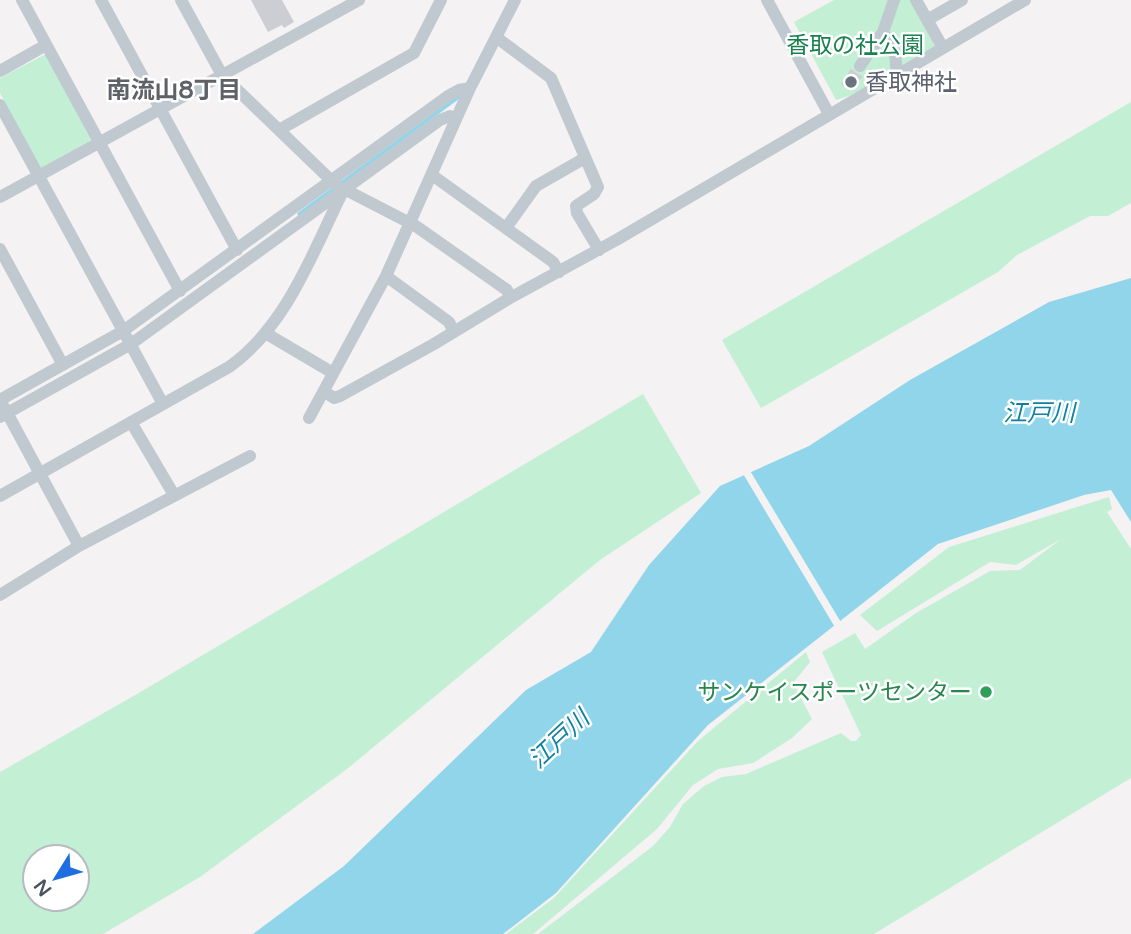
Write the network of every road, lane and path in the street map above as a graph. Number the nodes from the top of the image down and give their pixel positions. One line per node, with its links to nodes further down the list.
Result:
1 (22, 0): 15 (street)
2 (100, 0): 23 (street)
3 (181, 0): 19 (street)
4 (359, 0): 19 (street)
5 (441, 0): 26 (street)
6 (515, 0): 14 (street)
7 (766, 0): 24 (street)
8 (894, 0): 13 (street)
9 (916, 0): 12 (street)
10 (962, 0): 12 (street)
11 (1024, 0): 16 (street)
12 (927, 20): 16 (street)
13 (883, 32): 17 (street); 20 (street)
14 (496, 37): 21 (street); 28 (street)
15 (46, 45): 18 (street); 27 (street)
16 (943, 48): 20 (street)
17 (860, 66)
18 (0, 71)
19 (222, 75): 23 (street); 26 (street)
20 (897, 76): 24 (street)
21 (470, 88): 25 (street); 31 (street)
22 (0, 105): 29 (street)
23 (160, 110): 27 (street); 36 (street)
24 (829, 114): 37 (street)
25 (456, 119): 30 (street); 31 (street)
26 (279, 130): 31 (street)
27 (99, 142): 29 (street); 40 (street)
28 (585, 158): 34 (street); 37 (street)
29 (38, 176): 32 (street); 42 (street)
30 (432, 176): 33 (street); 34 (street)
31 (339, 187): 33 (street); 36 (street); 44 (street); 45 (street)
32 (0, 197)
33 (410, 222): 39 (street); 41 (street)
34 (506, 228): 38 (street)
35 (0, 249): 46 (street)
36 (237, 250): 40 (street)
37 (599, 250): 38 (street)
38 (559, 272): 41 (street)
39 (386, 276): 43 (street); 47 (street)
40 (180, 291): 42 (street)
41 (509, 298): 43 (street)
42 (123, 331): 45 (street); 46 (street)
43 (454, 332): 48 (street)
44 (267, 334): 47 (street); 50 (street)
45 (131, 344): 50 (street); 51 (street)
46 (63, 365): 49 (street)
47 (333, 373): 48 (street)
48 (325, 392): 52 (street)
49 (0, 401): 51 (street)
50 (163, 404): 53 (street)
51 (3, 415): 55 (street)
52 (309, 418)
53 (131, 422): 55 (street); 56 (street)
54 (250, 456): 56 (street)
55 (39, 474): 57 (street); 58 (street)
56 (174, 495): 58 (street)
57 (0, 496)
58 (79, 546): 59 (street)
59 (0, 595)

